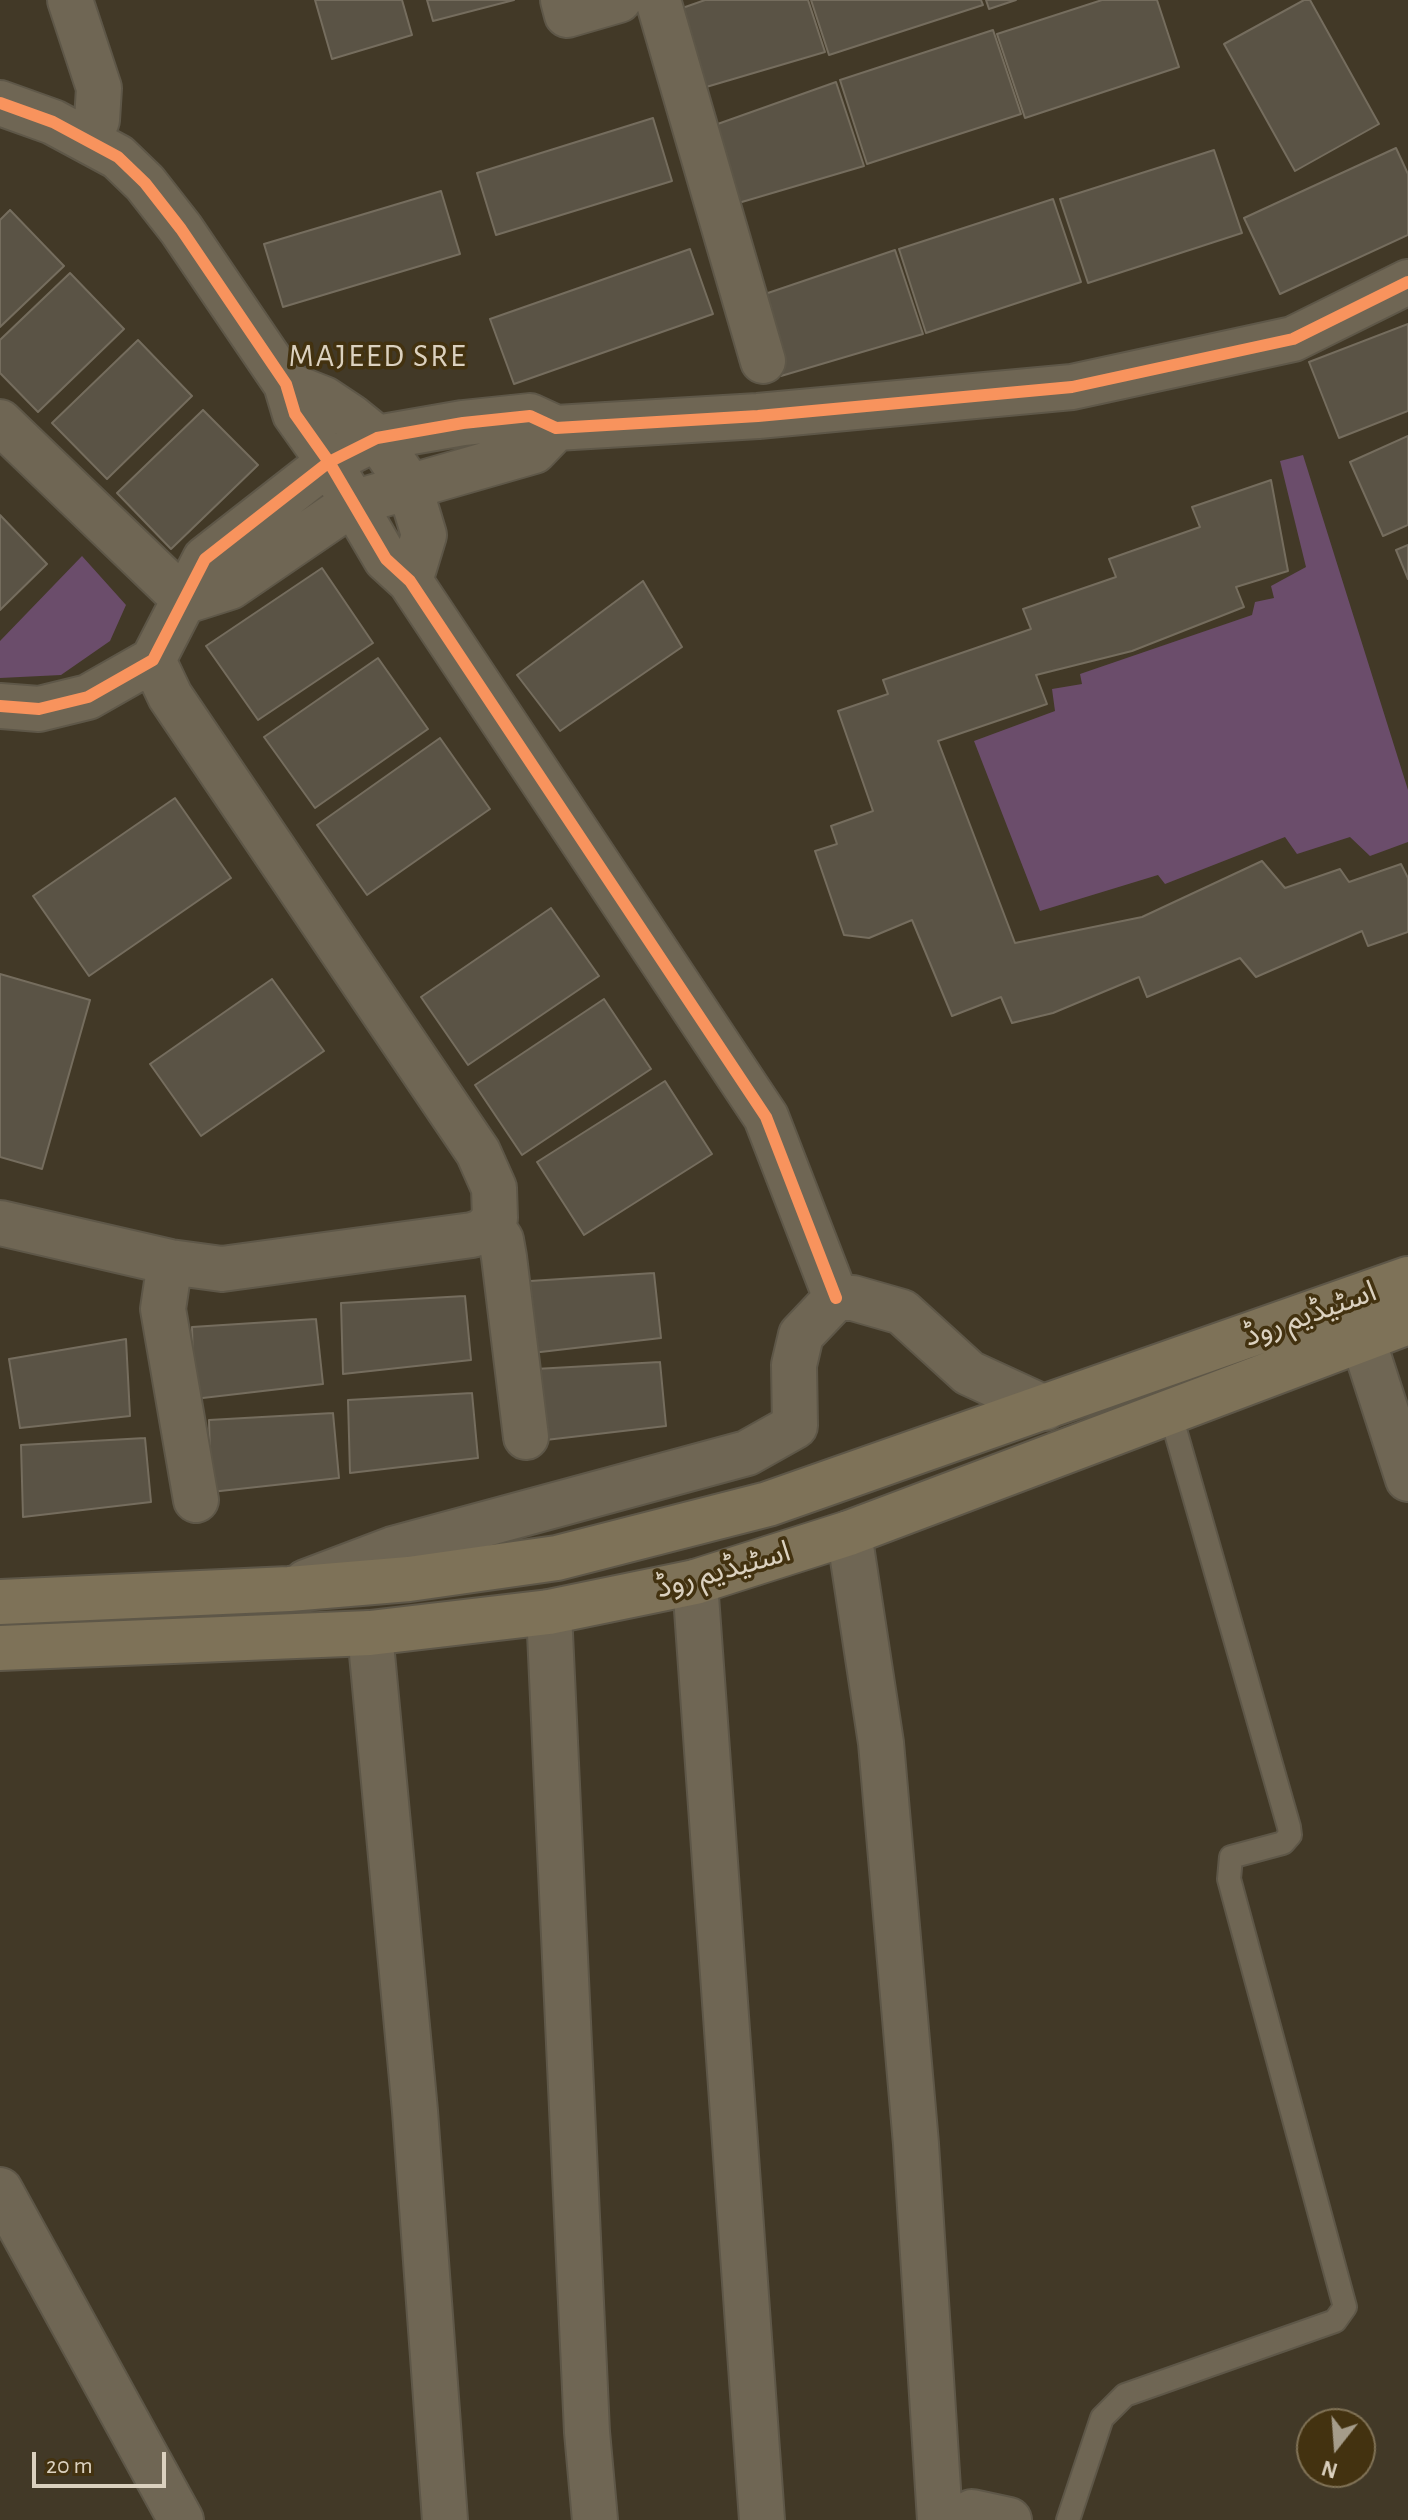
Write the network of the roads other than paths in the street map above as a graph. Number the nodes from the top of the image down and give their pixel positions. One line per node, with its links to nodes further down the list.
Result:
1 (70, 0): 6 (street)
2 (563, 0): 3 (street)
3 (619, 0)
4 (658, 0): 8 (street)
5 (0, 103): 6 (street)
6 (89, 140): 9 (street)
7 (1408, 282): 11 (street)
8 (763, 361)
9 (286, 384): 12 (street); 13 (street)
10 (0, 422): 17 (street)
11 (556, 428): 12 (street); 14 (street)
12 (377, 438): 13 (street); 14 (street)
13 (329, 462): 15 (street); 17 (street)
14 (409, 485): 15 (street); 16 (street)
15 (353, 503): 16 (street); 17 (street)
16 (410, 581): 24 (street)
17 (186, 601): 18 (street)
18 (153, 660): 19 (street); 21 (street)
19 (0, 706)
20 (0, 1223): 22 (street)
21 (491, 1225): 22 (street); 29 (street)
22 (170, 1262): 31 (street)
23 (1408, 1279): 27 (main road, اسٹیڈیم روڈ)
24 (836, 1298): 27 (street); 34 (street)
25 (1408, 1322): 26 (main road, اسٹیڈیم روڈ)
26 (1363, 1340): 28 (main road, اسٹیڈیم روڈ); 30 (street)
27 (1045, 1408): 34 (main road, اسٹیڈیم روڈ)
28 (1170, 1412): 32 (main road, اسٹیڈیم روڈ); 47 (lane)
29 (526, 1437)
30 (1408, 1479)
31 (196, 1500)
32 (849, 1533): 33 (main road, اسٹیڈیم روڈ); 44 (street)
33 (695, 1582): 36 (main road, اسٹیڈیم روڈ); 43 (street)
34 (289, 1589): 35 (main road, اسٹیڈیم روڈ)
35 (0, 1602)
36 (549, 1612): 37 (main road, اسٹیڈیم روڈ); 42 (street)
37 (370, 1633): 38 (main road, اسٹیڈیم روڈ); 41 (street)
38 (0, 1648)
39 (0, 2190): 40 (street)
40 (181, 2520)
41 (445, 2520)
42 (595, 2520)
43 (762, 2520)
44 (940, 2520)
45 (963, 2520): 46 (street)
46 (1009, 2520)
47 (1068, 2520)

